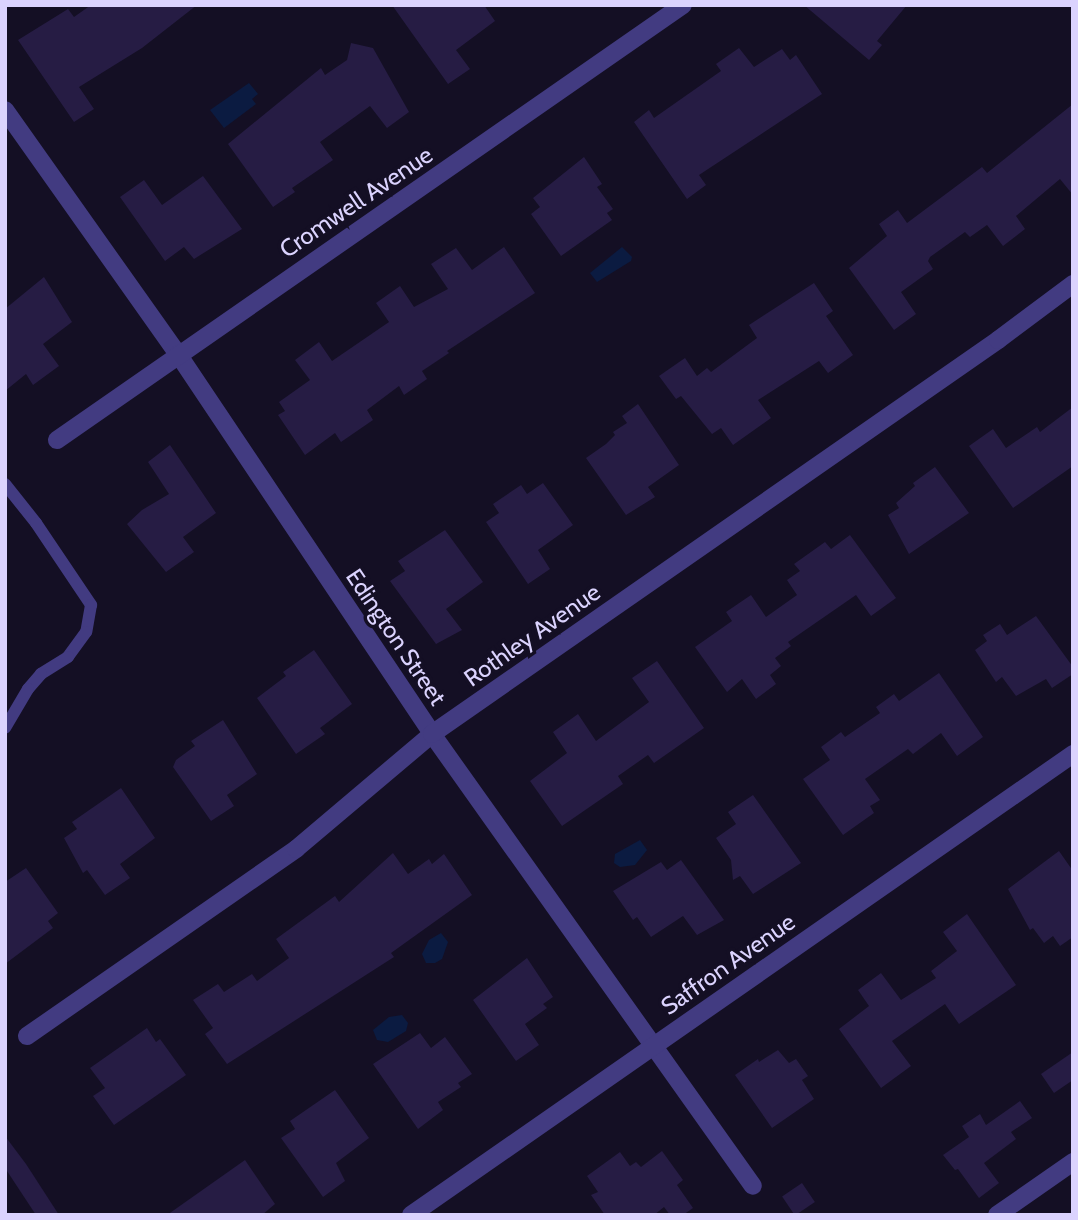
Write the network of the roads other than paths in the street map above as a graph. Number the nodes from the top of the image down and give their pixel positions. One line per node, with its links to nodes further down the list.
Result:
1 (683, 5): 4 (street, Cromwell Avenue)
2 (5, 110): 4 (street, Edington Street)
3 (1073, 284): 8 (street, Rothley Avenue)
4 (178, 354): 5 (street, Cromwell Avenue); 8 (street, Edington Street)
5 (57, 440)
6 (5, 484): 7 (lane)
7 (5, 728)
8 (432, 734): 10 (street, Rothley Avenue); 11 (street, Edington Street)
9 (1073, 754): 11 (street, Saffron Avenue)
10 (27, 1036)
11 (652, 1047): 13 (street, Edington Street); 14 (street, Saffron Avenue)
12 (1073, 1162): 15 (street)
13 (753, 1186)
14 (411, 1215)
15 (997, 1215)

